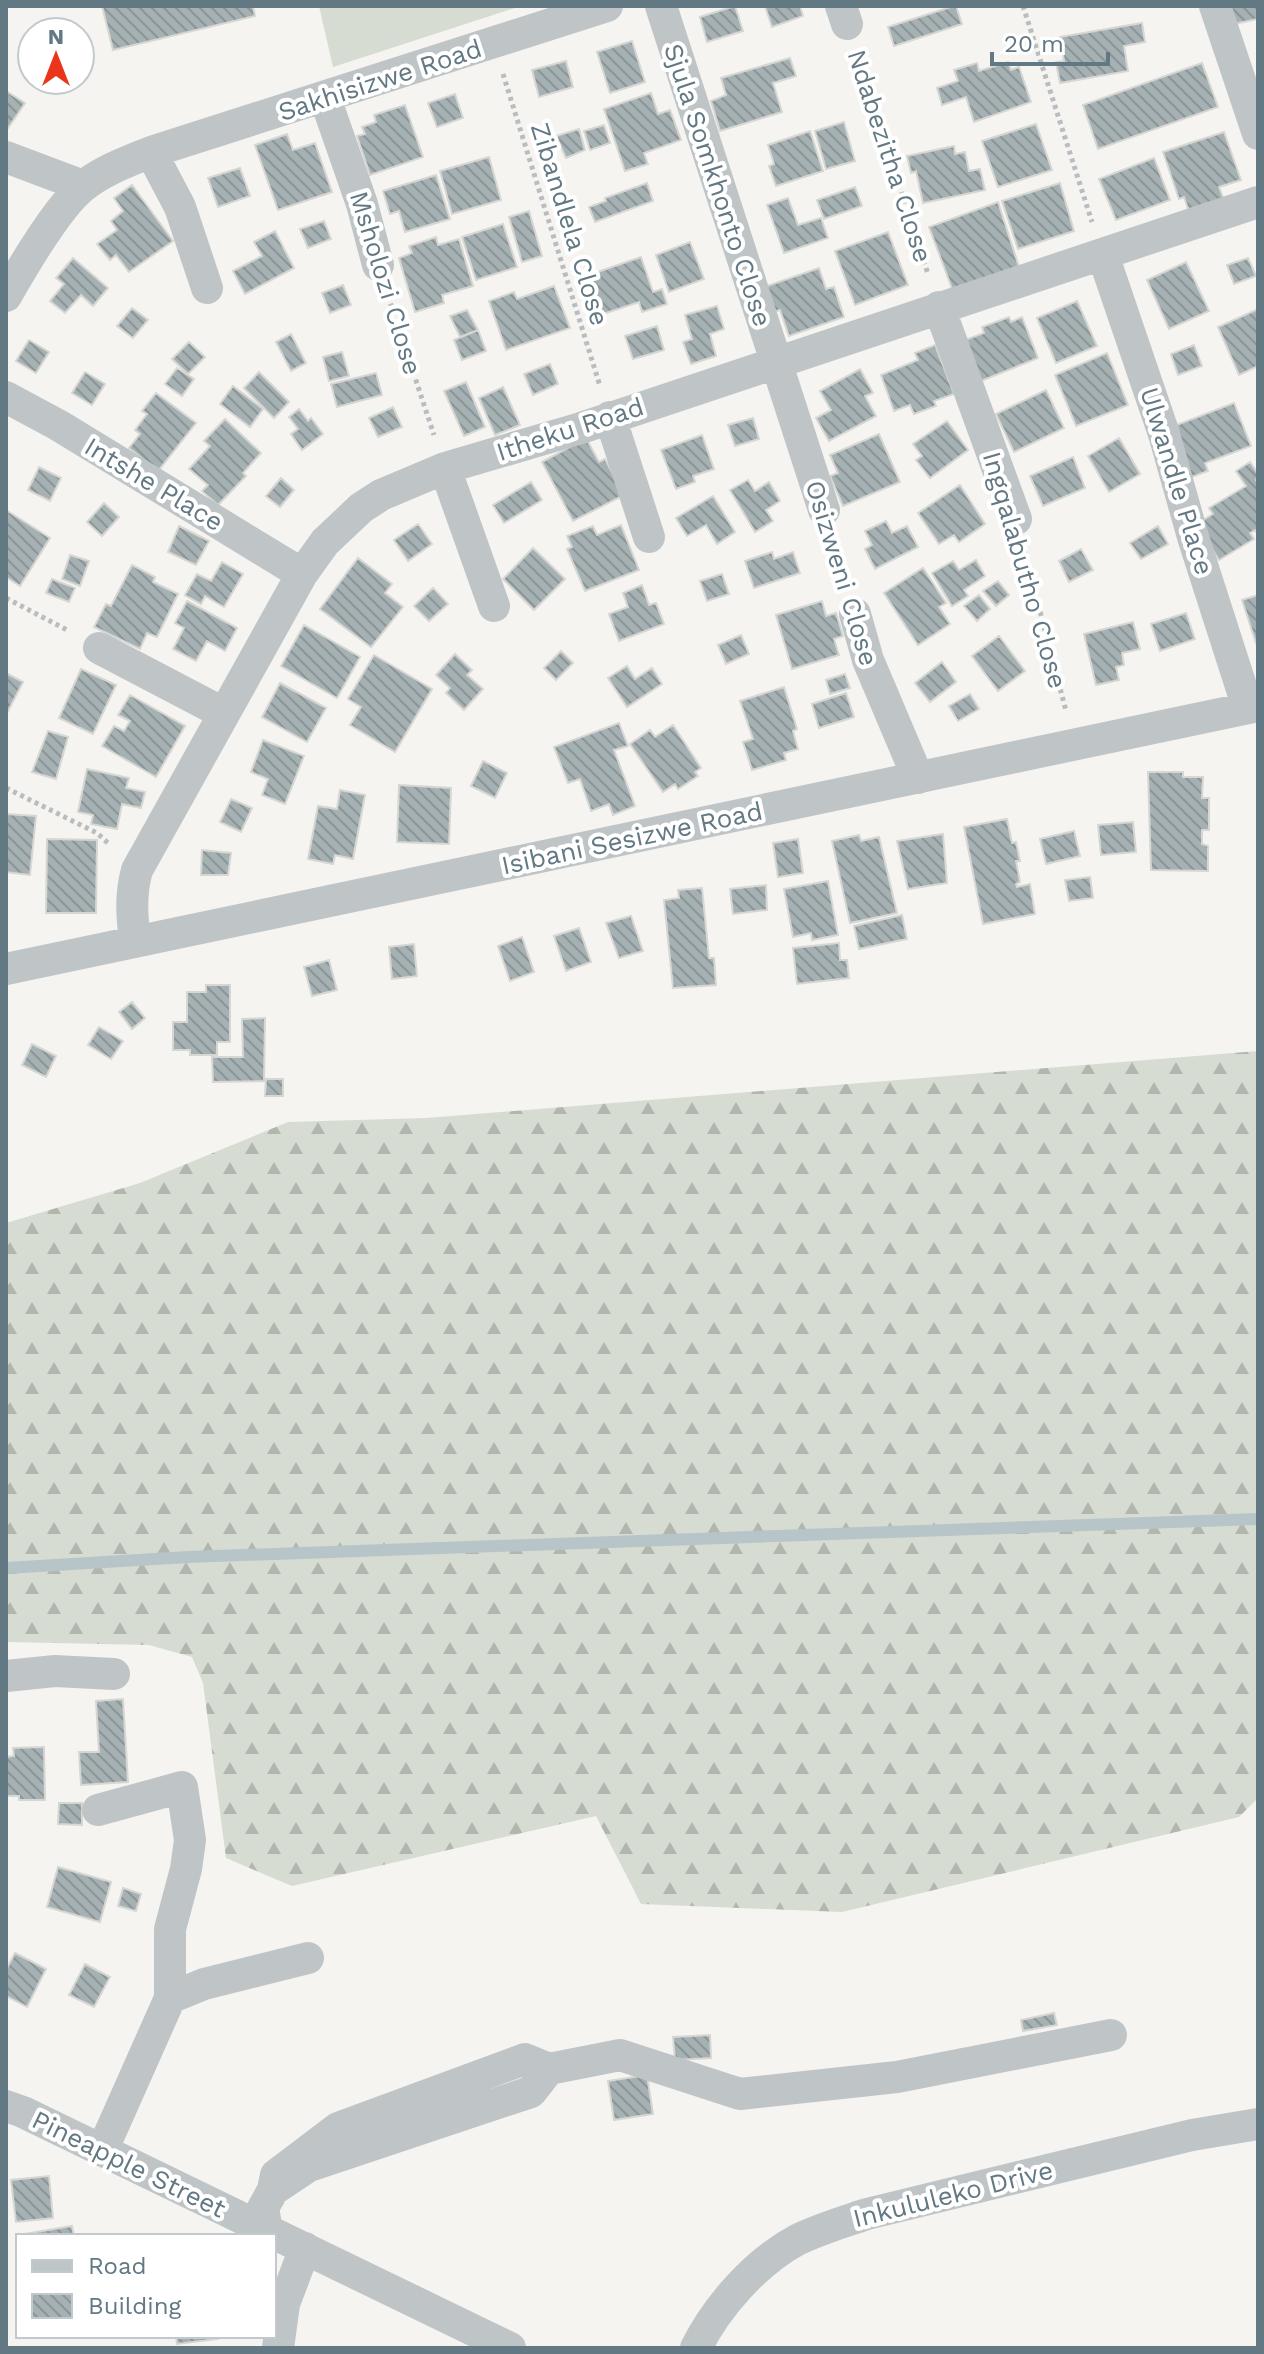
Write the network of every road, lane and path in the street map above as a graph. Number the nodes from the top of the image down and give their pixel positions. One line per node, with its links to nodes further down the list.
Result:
1 (607, 6): 6 (street, Sakhisizwe Road)
2 (661, 6): 18 (street, Sjula Somkhonto Close)
3 (1023, 6): 13 (path)
4 (1215, 6): 8 (street)
5 (844, 15): 17 (path, Ndabezitha Close)
6 (493, 43): 7 (street, Sakhisizwe Road); 20 (path, Zibandlela Close)
7 (325, 98): 9 (street, Sakhisizwe Road); 14 (street, Msholozi Close)
8 (1258, 134)
9 (151, 152): 11 (street, Sakhisizwe Road); 15 (street)
10 (6, 157): 11 (street)
11 (83, 186): 16 (street, Sakhisizwe Road)
12 (1258, 202): 13 (street, Itheku Road)
13 (1103, 255): 17 (street, Itheku Road); 30 (street, Ulwandle Place)
14 (378, 265): 21 (path, Msholozi Close)
15 (207, 288)
16 (6, 296)
17 (939, 307): 18 (street, Itheku Road); 23 (street, Ingqalabutho Close)
18 (775, 364): 20 (street, Itheku Road); 22 (street, Osizweni Close)
19 (6, 397): 25 (street, Intshe Place)
20 (610, 417): 21 (street, Itheku Road); 24 (street)
21 (445, 468): 25 (street, Itheku Road); 27 (street)
22 (824, 510): 28 (path, Osizweni Close)
23 (1016, 519): 32 (path, Ingqalabutho Close)
24 (649, 537)
25 (302, 574): 31 (street, Itheku Road)
26 (6, 598): 29 (path)
27 (494, 606)
28 (855, 614): 33 (street, Osizweni Close)
29 (99, 648): 31 (street)
30 (1253, 707): 32 (street, Isibani Sesizwe Road)
31 (223, 713): 35 (street, Itheku Road)
32 (1075, 744): 33 (street, Isibani Sesizwe Road)
33 (918, 778): 36 (street, Isibani Sesizwe Road)
34 (6, 788): 35 (path)
35 (137, 870): 36 (street, Itheku Road)
36 (135, 942): 37 (street, Isibani Sesizwe Road)
37 (6, 969)
38 (114, 1674): 39 (street)
39 (6, 1676)
40 (98, 1810): 42 (street)
41 (308, 1958): 42 (street)
42 (170, 1998): 46 (street)
43 (1111, 2035): 47 (street)
44 (6, 2106): 46 (street, Pineapple Street)
45 (1258, 2124): 53 (street, Inkululeko Drive)
46 (102, 2151): 47 (street, Pineapple Street)
47 (267, 2230): 48 (street, Pineapple Street)
48 (275, 2234)
49 (276, 2234): 50 (street, Pineapple Street)
50 (305, 2248): 51 (street); 52 (street, Pineapple Street)
51 (278, 2348)
52 (510, 2348)
53 (696, 2348)

